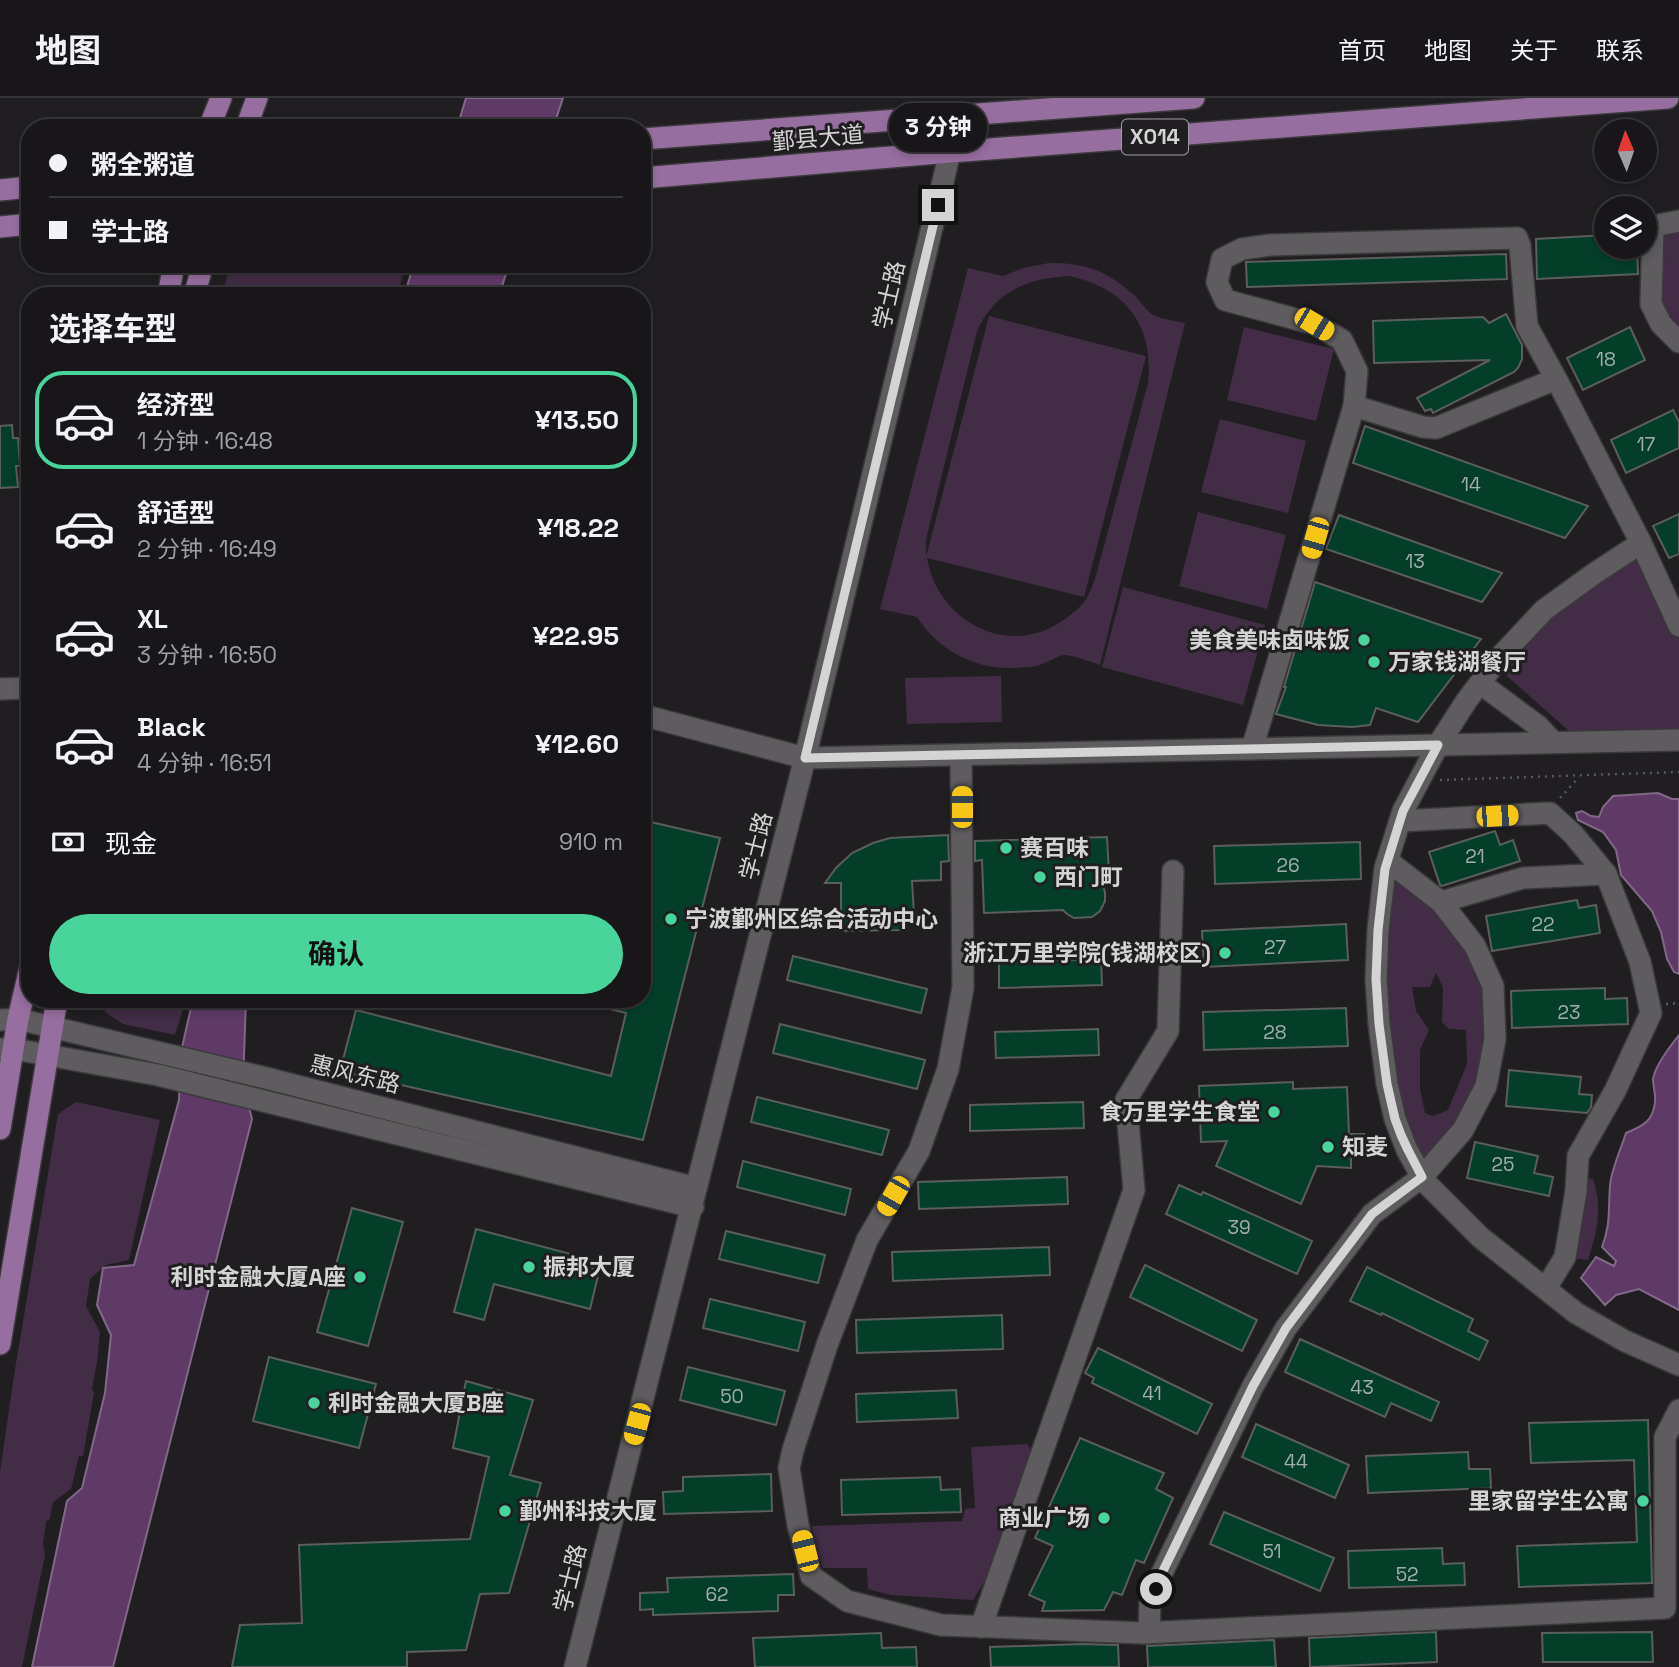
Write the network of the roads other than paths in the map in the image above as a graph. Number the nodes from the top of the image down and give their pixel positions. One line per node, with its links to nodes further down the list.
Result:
1 (221, 98): 6 (main road)
2 (257, 98): 7 (main road)
3 (1194, 98): 5 (main road, 鄞县大道 / X014)
4 (1668, 98): 9 (main road, 鄞县大道 / X014)
5 (947, 116): 8 (main road, 鄞县大道 / X014); 9 (street, 学士路)
6 (213, 119)
7 (249, 119)
8 (651, 138)
9 (950, 152): 10 (main road, 鄞县大道 / X014); 30 (street, 学士路)
10 (651, 177)
11 (21, 188): 12 (main road)
12 (0, 190)
13 (1679, 220): 16 (street)
14 (21, 225): 15 (main road)
15 (0, 227)
16 (1679, 342)
17 (1556, 379): 18 (street); 18 (street); 19 (street)
18 (1354, 406): 28 (street)
19 (1641, 543): 20 (street); 21 (street)
20 (1679, 626)
21 (1480, 683): 26 (street); 27 (street)
22 (0, 688): 23 (street)
23 (21, 688)
24 (651, 717): 30 (street)
25 (1679, 740): 26 (street)
26 (1553, 743): 27 (street)
27 (1438, 745): 28 (street); 31 (street)
28 (1252, 748): 29 (street)
29 (961, 755): 30 (street); 49 (street)
30 (805, 758): 44 (street, 学士路)
31 (1400, 821): 32 (street); 34 (street)
32 (1388, 861): 35 (street); 43 (street)
33 (1173, 871): 49 (street)
34 (1606, 874): 35 (street); 45 (street)
35 (1441, 902): 43 (street)
36 (21, 990): 38 (main road)
37 (56, 1008): 39 (main road)
38 (9, 1019): 39 (street, 惠风东路); 40 (main road)
39 (53, 1027): 41 (main road); 44 (street, 惠风东路)
40 (7, 1049): 41 (street); 42 (main road)
41 (48, 1055): 44 (street); 46 (main road)
42 (0, 1129)
43 (1422, 1177): 45 (street); 50 (street)
44 (694, 1197): 51 (street, 学士路)
45 (1546, 1288): 47 (street)
46 (0, 1343)
47 (1679, 1365)
48 (1679, 1410): 50 (street)
49 (981, 1627): 50 (street)
50 (1149, 1633)
51 (575, 1667)

